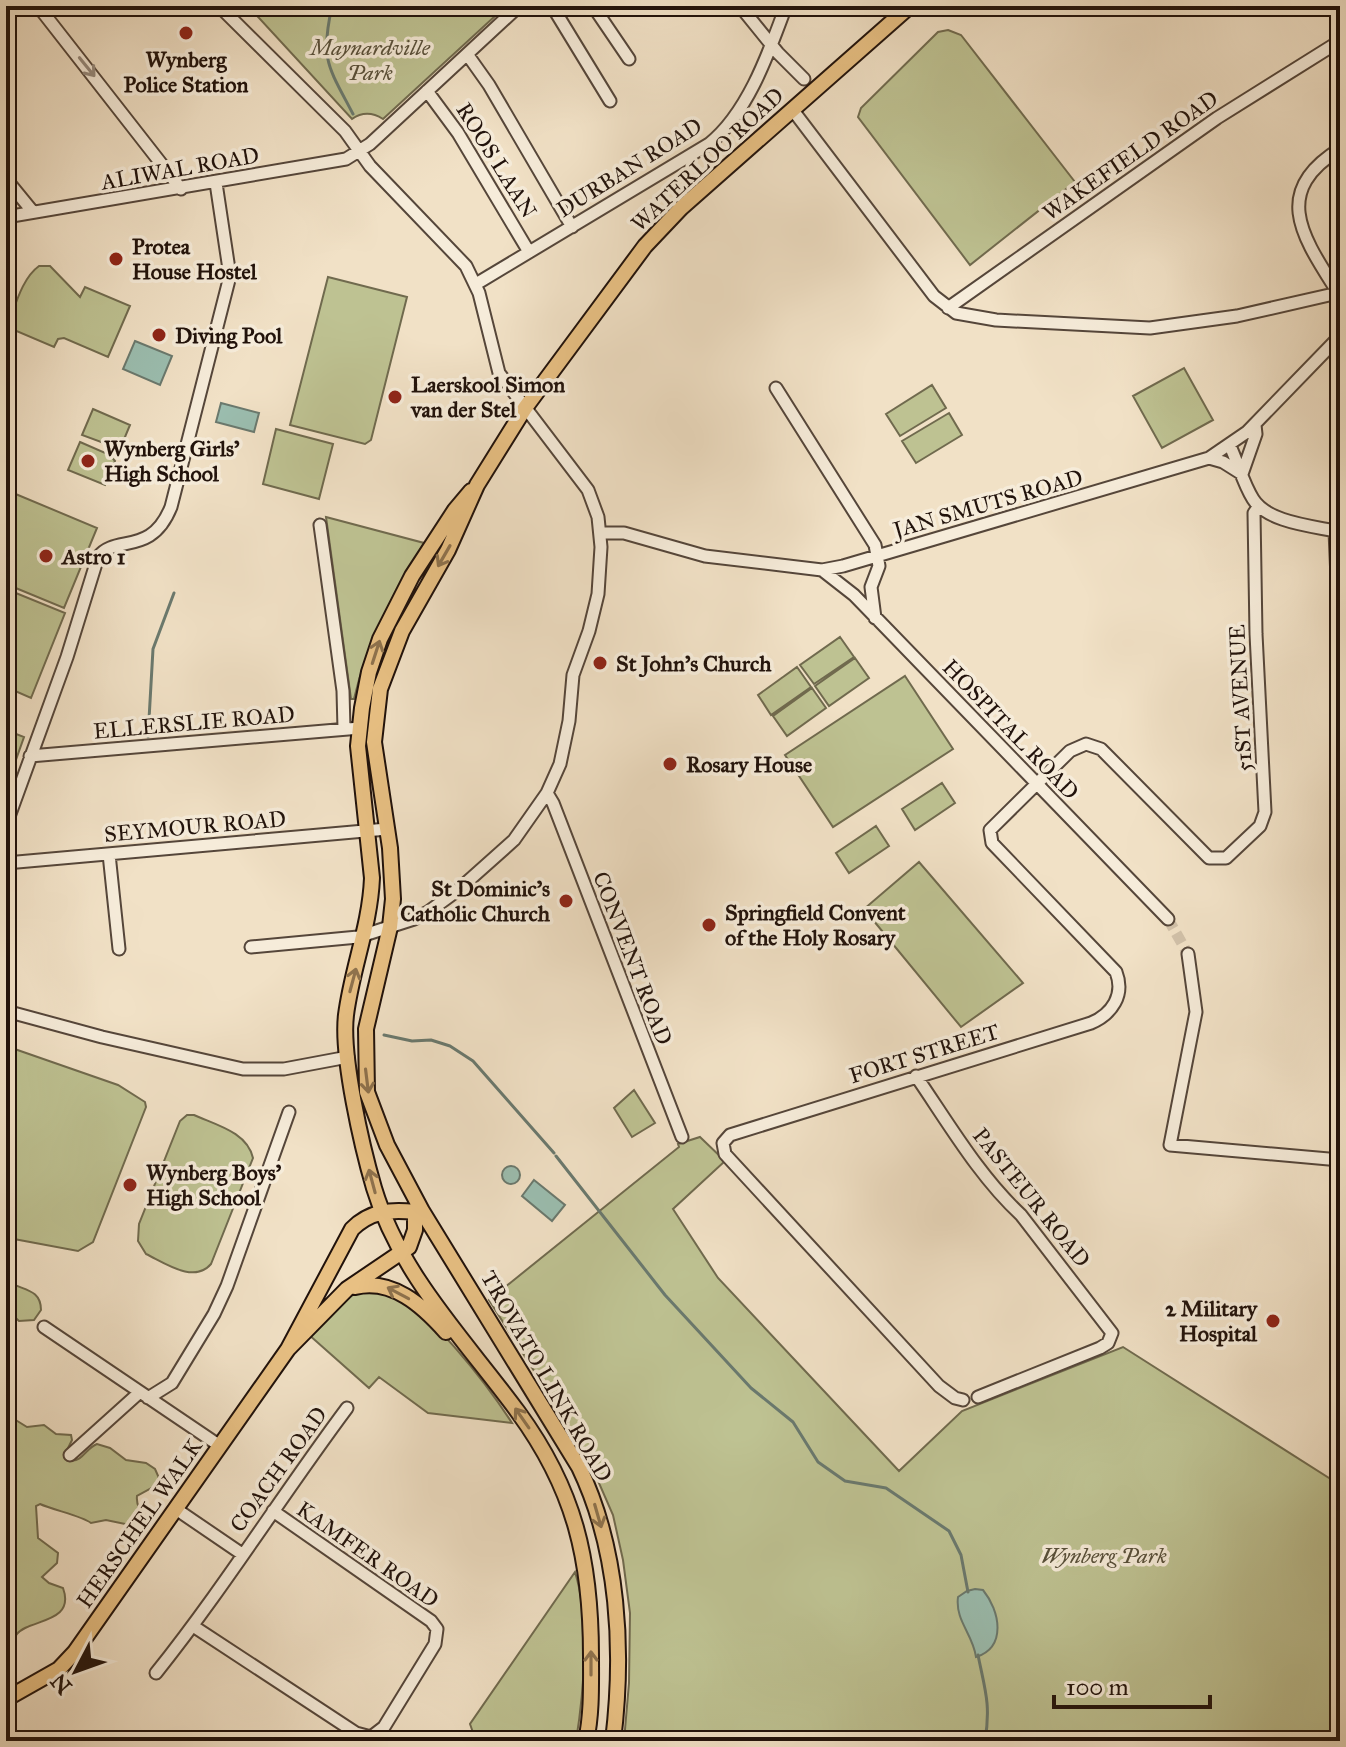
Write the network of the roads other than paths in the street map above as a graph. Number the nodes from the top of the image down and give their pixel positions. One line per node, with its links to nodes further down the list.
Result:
1 (38, 6): 21 (street, one-way to 21)
2 (219, 6): 18 (street)
3 (519, 6): 11 (street)
4 (552, 6): 15 (street)
5 (593, 6): 12 (street)
6 (740, 6): 10 (street)
7 (786, 6): 10 (street, DURBAN ROAD)
8 (910, 6): 16 (main road, WATERLOO ROAD)
9 (1340, 41): 28 (street, WAKEFIELD ROAD)
10 (772, 42): 13 (street); 24 (street, DURBAN ROAD)
11 (467, 54): 14 (street); 24 (street)
12 (629, 59)
13 (804, 79)
14 (427, 91): 18 (street); 25 (street, ROOS LAAN)
15 (610, 101)
16 (792, 109): 28 (street); 31 (main road, WATERLOO ROAD)
17 (1340, 149): 27 (street)
18 (359, 151): 20 (street, ALIWAL ROAD); 26 (street)
19 (6, 179): 22 (street)
20 (216, 183): 21 (street, ALIWAL ROAD); 47 (street)
21 (181, 189): 22 (street, ALIWAL ROAD)
22 (33, 212): 23 (street, ALIWAL ROAD)
23 (6, 217)
24 (572, 227): 25 (street, DURBAN ROAD)
25 (529, 252): 26 (street, DURBAN ROAD)
26 (476, 284): 31 (street)
27 (1339, 294): 28 (street)
28 (948, 308)
29 (1339, 339): 32 (street, JAN SMUTS ROAD)
30 (776, 388): 41 (street)
31 (525, 408): 36 (main road, WATERLOO ROAD); 40 (street)
32 (1255, 425): 33 (street, JAN SMUTS ROAD); 35 (street)
33 (1230, 446): 34 (street, JAN SMUTS ROAD); 35 (street)
34 (1209, 458): 35 (street); 41 (street, JAN SMUTS ROAD)
35 (1242, 474): 37 (street)
36 (477, 485): 45 (main road, WATERLOO ROAD, one-way to 36); 52 (main road, WATERLOO ROAD, one-way to 52)
37 (1259, 506): 39 (street); 48 (street, 51ST AVENUE)
38 (320, 525): 46 (street)
39 (1338, 531): 44 (street)
40 (600, 533): 42 (street, JAN SMUTS ROAD); 49 (street)
41 (877, 556): 42 (street, JAN SMUTS ROAD); 43 (street)
42 (822, 570): 43 (street, HOSPITAL ROAD)
43 (875, 618): 48 (street, HOSPITAL ROAD)
44 (1340, 649)
45 (360, 728): 46 (street, ELLERSLIE ROAD); 53 (main road, WATERLOO ROAD)
46 (344, 729): 47 (street, ELLERSLIE ROAD)
47 (30, 756): 50 (street)
48 (1037, 784): 56 (street, HOSPITAL ROAD); 65 (street, FORT STREET)
49 (547, 793): 57 (street); 68 (street, CONVENT ROAD)
50 (9, 804): 51 (street)
51 (6, 825)
52 (387, 829): 53 (street, SEYMOUR ROAD); 57 (main road, WATERLOO ROAD)
53 (367, 831): 54 (street, SEYMOUR ROAD); 58 (main road, WATERLOO ROAD)
54 (109, 854): 55 (street, SEYMOUR ROAD); 60 (street)
55 (6, 863)
56 (1168, 919)
57 (390, 927): 58 (street); 63 (main road, WATERLOO ROAD)
58 (366, 934): 59 (street); 64 (main road, WATERLOO ROAD, one-way to 58)
59 (251, 947)
60 (119, 949)
61 (1188, 954): 69 (street)
62 (6, 1011): 64 (street)
63 (365, 1054): 67 (main road, TROVATO LINK ROAD, one-way to 67)
64 (348, 1057): 70 (main road, TROVATO LINK ROAD, one-way to 64)
65 (916, 1076): 79 (street, PASTEUR ROAD); 80 (street, FORT STREET)
66 (289, 1112): 78 (street)
67 (378, 1124): 71 (main road); 73 (main road, TROVATO LINK ROAD)
68 (682, 1137)
69 (1340, 1160)
70 (382, 1212): 71 (main road); 72 (main road, TROVATO LINK ROAD); 76 (main road, HERSCHEL WALK)
71 (415, 1212): 72 (main road); 73 (main road)
72 (402, 1253): 74 (main road, HERSCHEL WALK); 77 (main road, TROVATO LINK ROAD)
73 (453, 1260): 91 (main road, TROVATO LINK ROAD, one-way to 91)
74 (347, 1289): 76 (main road, HERSCHEL WALK); 77 (main road, one-way to 74)
75 (44, 1327): 78 (street)
76 (288, 1349): 82 (main road, HERSCHEL WALK)
77 (478, 1361): 90 (main road, TROVATO LINK ROAD, one-way to 77)
78 (144, 1395): 82 (street); 83 (street)
79 (978, 1397)
80 (963, 1400)
81 (347, 1408): 85 (street, COACH ROAD)
82 (220, 1446): 84 (main road, HERSCHEL WALK)
83 (70, 1455)
84 (176, 1509): 86 (street, COACH ROAD); 89 (main road, HERSCHEL WALK)
85 (273, 1511): 86 (street, COACH ROAD); 87 (street, KAMFER ROAD)
86 (242, 1554): 87 (street, COACH ROAD)
87 (193, 1626): 88 (street, COACH ROAD)
88 (156, 1673)
89 (6, 1699)
90 (586, 1741)
91 (613, 1741)

